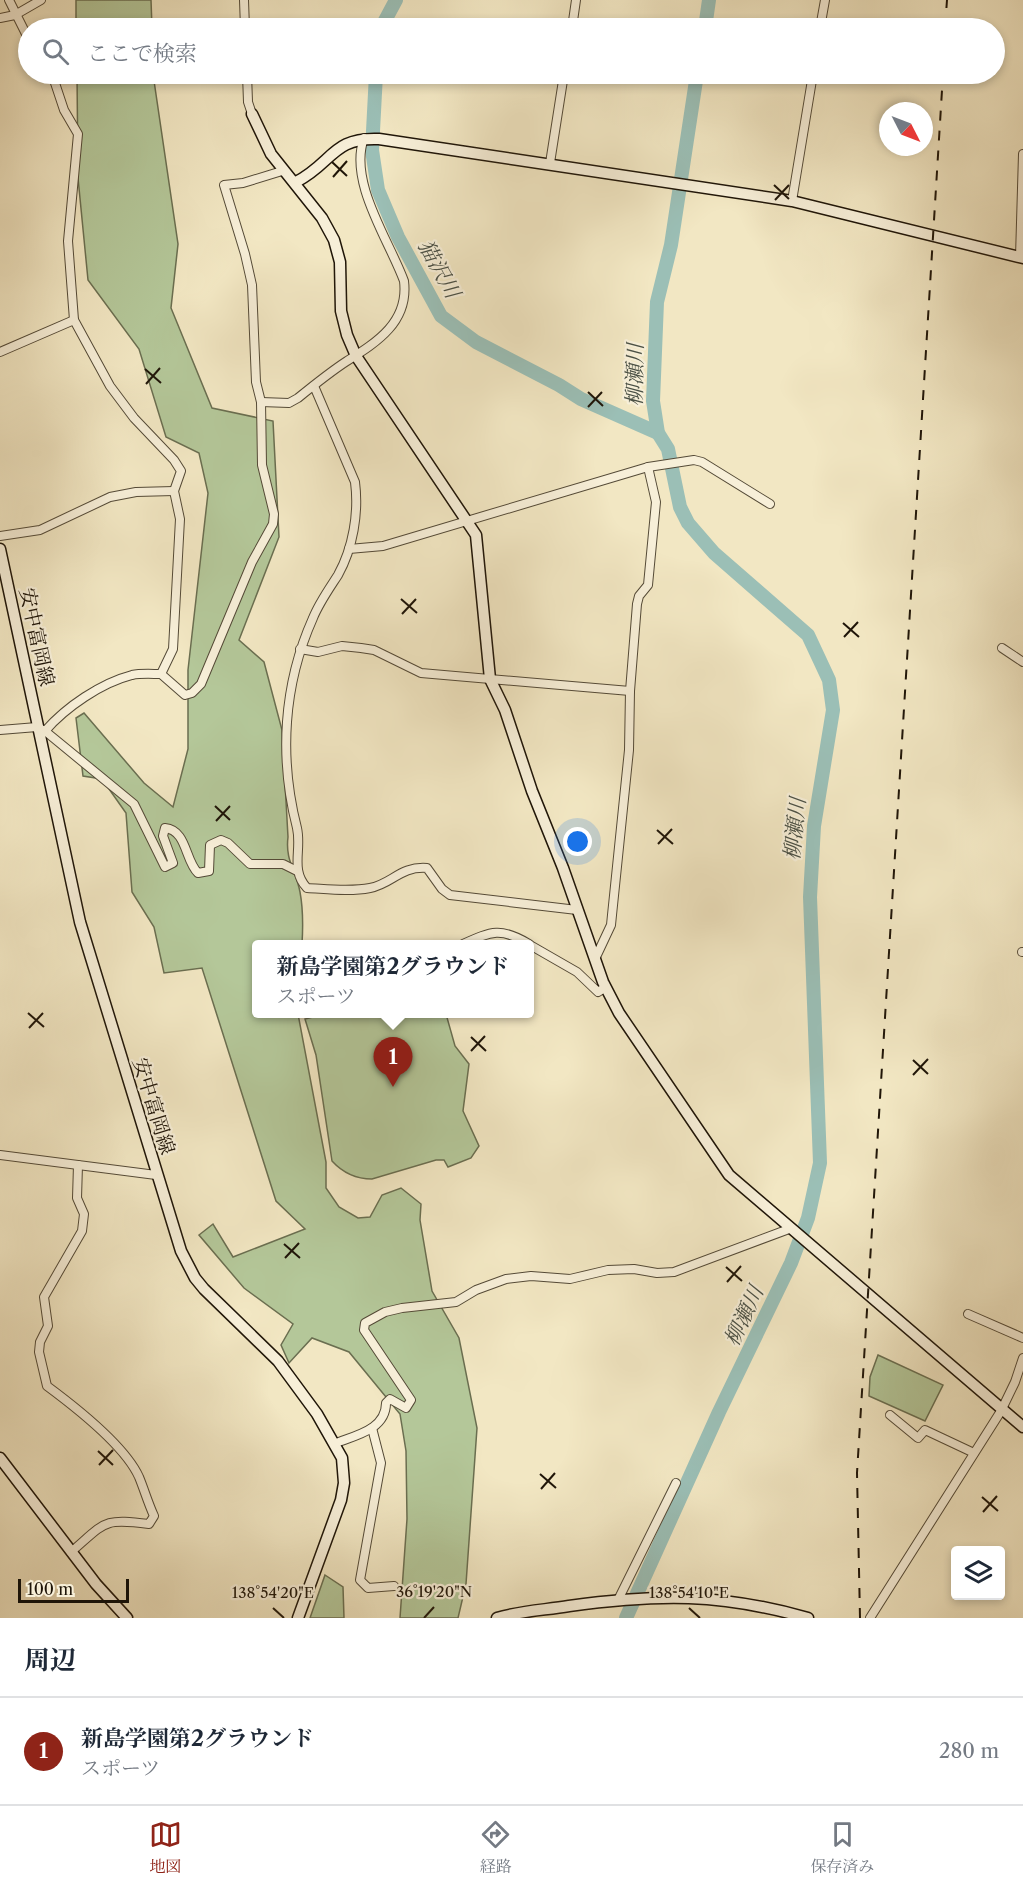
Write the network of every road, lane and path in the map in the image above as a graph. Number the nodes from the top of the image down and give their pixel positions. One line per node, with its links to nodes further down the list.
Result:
1 (9, 0): 6 (street)
2 (41, 0): 6 (street)
3 (244, 0): 8 (street)
4 (576, 0): 9 (street)
5 (825, 0): 10 (street)
6 (15, 15): 7 (street); 11 (street)
7 (0, 18)
8 (245, 18)
9 (573, 18)
10 (822, 18)
11 (18, 20)
12 (55, 84): 24 (street)
13 (247, 84): 16 (street)
14 (562, 84): 19 (street)
15 (811, 84): 22 (street)
16 (252, 114): 20 (street)
17 (365, 138): 19 (street); 21 (street); 26 (street)
18 (1023, 154): 23 (street)
19 (550, 163): 22 (street)
20 (282, 171): 21 (street); 28 (street)
21 (296, 183): 26 (street)
22 (792, 201): 23 (street)
23 (1022, 257)
24 (74, 320): 25 (street); 30 (street)
25 (0, 352)
26 (356, 356): 27 (street); 32 (street)
27 (314, 386): 28 (street); 35 (street)
28 (261, 402): 39 (street)
29 (652, 467): 31 (street); 32 (street); 41 (street)
30 (174, 491): 33 (street); 39 (street)
31 (770, 504)
32 (467, 520): 35 (street); 40 (street)
33 (0, 536)
34 (0, 549): 42 (street, 安中富岡線)
35 (349, 549): 37 (street)
36 (1002, 648): 38 (street)
37 (300, 649): 40 (street); 44 (street)
38 (1023, 662)
39 (161, 674): 42 (street)
40 (490, 679): 41 (street); 45 (street)
41 (630, 691): 49 (street)
42 (41, 729): 43 (street); 44 (street); 53 (street, 安中富岡線)
43 (0, 730)
44 (297, 871): 45 (street)
45 (577, 910): 49 (street)
46 (474, 940): 47 (street)
47 (522, 940)
48 (534, 948): 50 (street)
49 (595, 959): 50 (street)
50 (606, 987): 54 (street)
51 (0, 1155): 52 (street)
52 (78, 1165): 53 (street); 66 (street)
53 (156, 1175): 62 (street, 安中富岡線)
54 (791, 1230): 58 (street); 61 (street)
55 (968, 1314): 56 (street)
56 (1023, 1338)
57 (1023, 1358): 58 (street)
58 (1001, 1411): 60 (street); 63 (street)
59 (890, 1415): 63 (street)
60 (1023, 1427)
61 (372, 1428): 62 (street); 67 (street)
62 (336, 1443): 70 (street, 安中富岡線)
63 (974, 1453): 73 (street)
64 (0, 1458): 66 (street)
65 (676, 1483): 68 (street)
66 (71, 1552): 69 (street)
67 (394, 1586)
68 (619, 1600): 71 (street); 72 (street)
69 (127, 1618)
70 (298, 1618)
71 (497, 1618)
72 (808, 1618)
73 (870, 1618)

